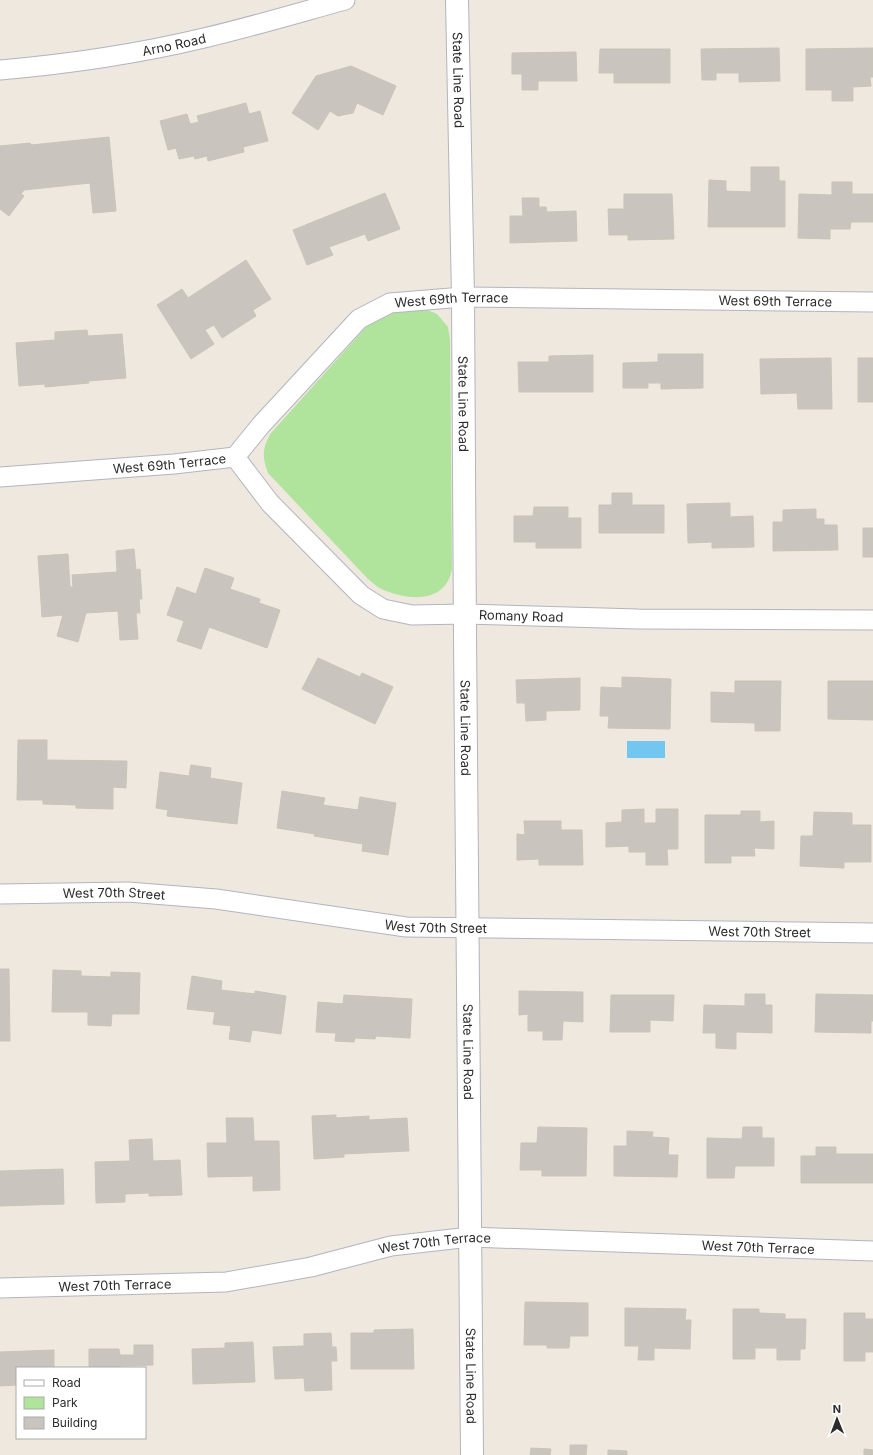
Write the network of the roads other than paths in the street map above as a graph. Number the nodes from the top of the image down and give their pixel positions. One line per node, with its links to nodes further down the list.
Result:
1 (345, 0): 3 (street, Arno Road)
2 (457, 0): 4 (main road, State Line Road)
3 (0, 70)
4 (464, 297): 5 (street, West 69th Terrace); 6 (street, West 69th Terrace); 8 (main road, State Line Road)
5 (873, 302)
6 (235, 456): 7 (street, West 69th Terrace); 8 (street, Romany Road)
7 (0, 477)
8 (465, 614): 9 (street, Romany Road); 11 (main road, State Line Road)
9 (873, 620)
10 (0, 894): 11 (street, West 70th Street)
11 (468, 928): 12 (street, West 70th Street); 13 (main road, State Line Road)
12 (873, 934)
13 (470, 1237): 14 (street, West 70th Terrace); 15 (street, West 70th Terrace); 16 (main road, State Line Road)
14 (873, 1250)
15 (0, 1288)
16 (472, 1455)

